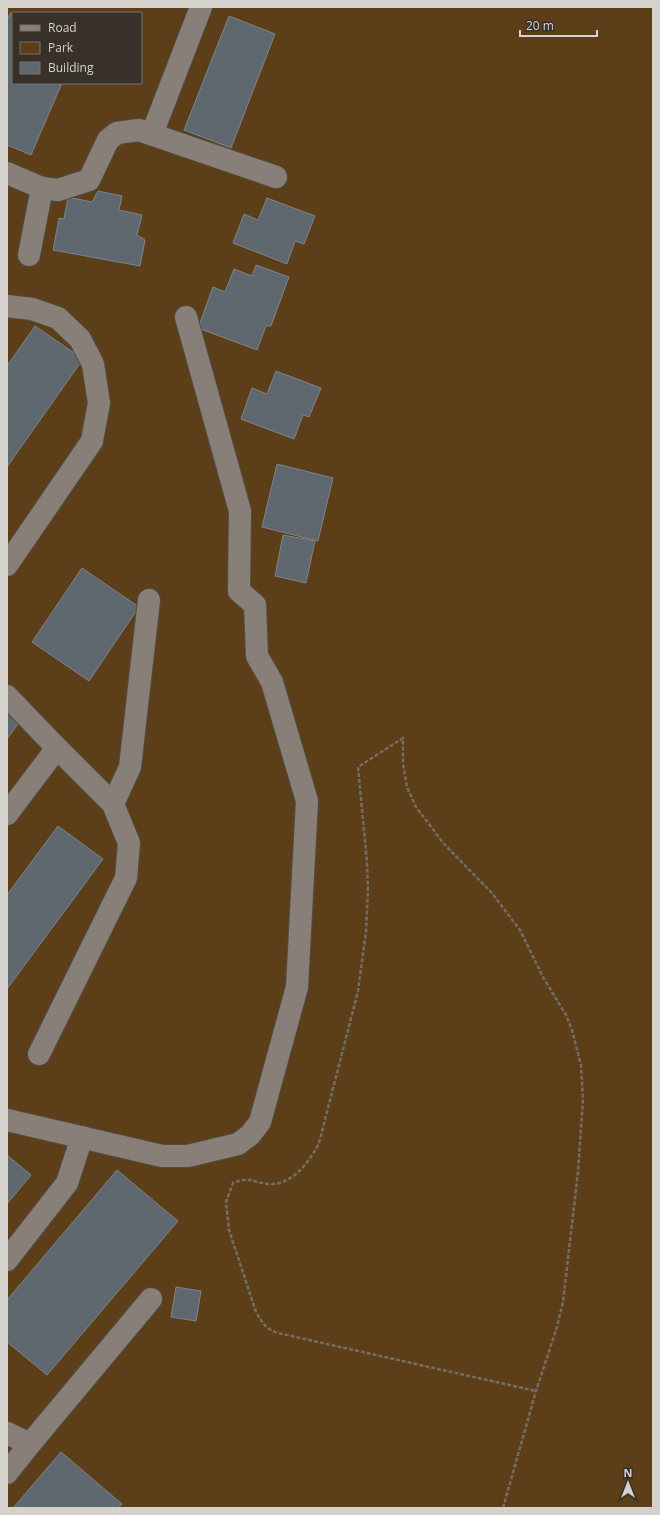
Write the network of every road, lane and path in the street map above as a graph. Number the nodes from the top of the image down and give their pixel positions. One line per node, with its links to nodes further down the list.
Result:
1 (201, 7): 2 (street)
2 (152, 134): 4 (street); 5 (street)
3 (7, 173): 5 (street)
4 (276, 177)
5 (42, 188): 6 (street)
6 (29, 255)
7 (7, 306): 9 (street)
8 (186, 317): 17 (street)
9 (7, 565)
10 (149, 600): 13 (street)
11 (7, 696): 12 (street)
12 (57, 748): 13 (street); 14 (street)
13 (113, 804): 15 (street)
14 (7, 814)
15 (39, 1054)
16 (7, 1120): 17 (street)
17 (82, 1138): 18 (street)
18 (7, 1260)
19 (151, 1300): 22 (street)
20 (536, 1392): 20 (path); 24 (path)
21 (7, 1433): 22 (street)
22 (30, 1444): 23 (street)
23 (7, 1472)
24 (503, 1508)

